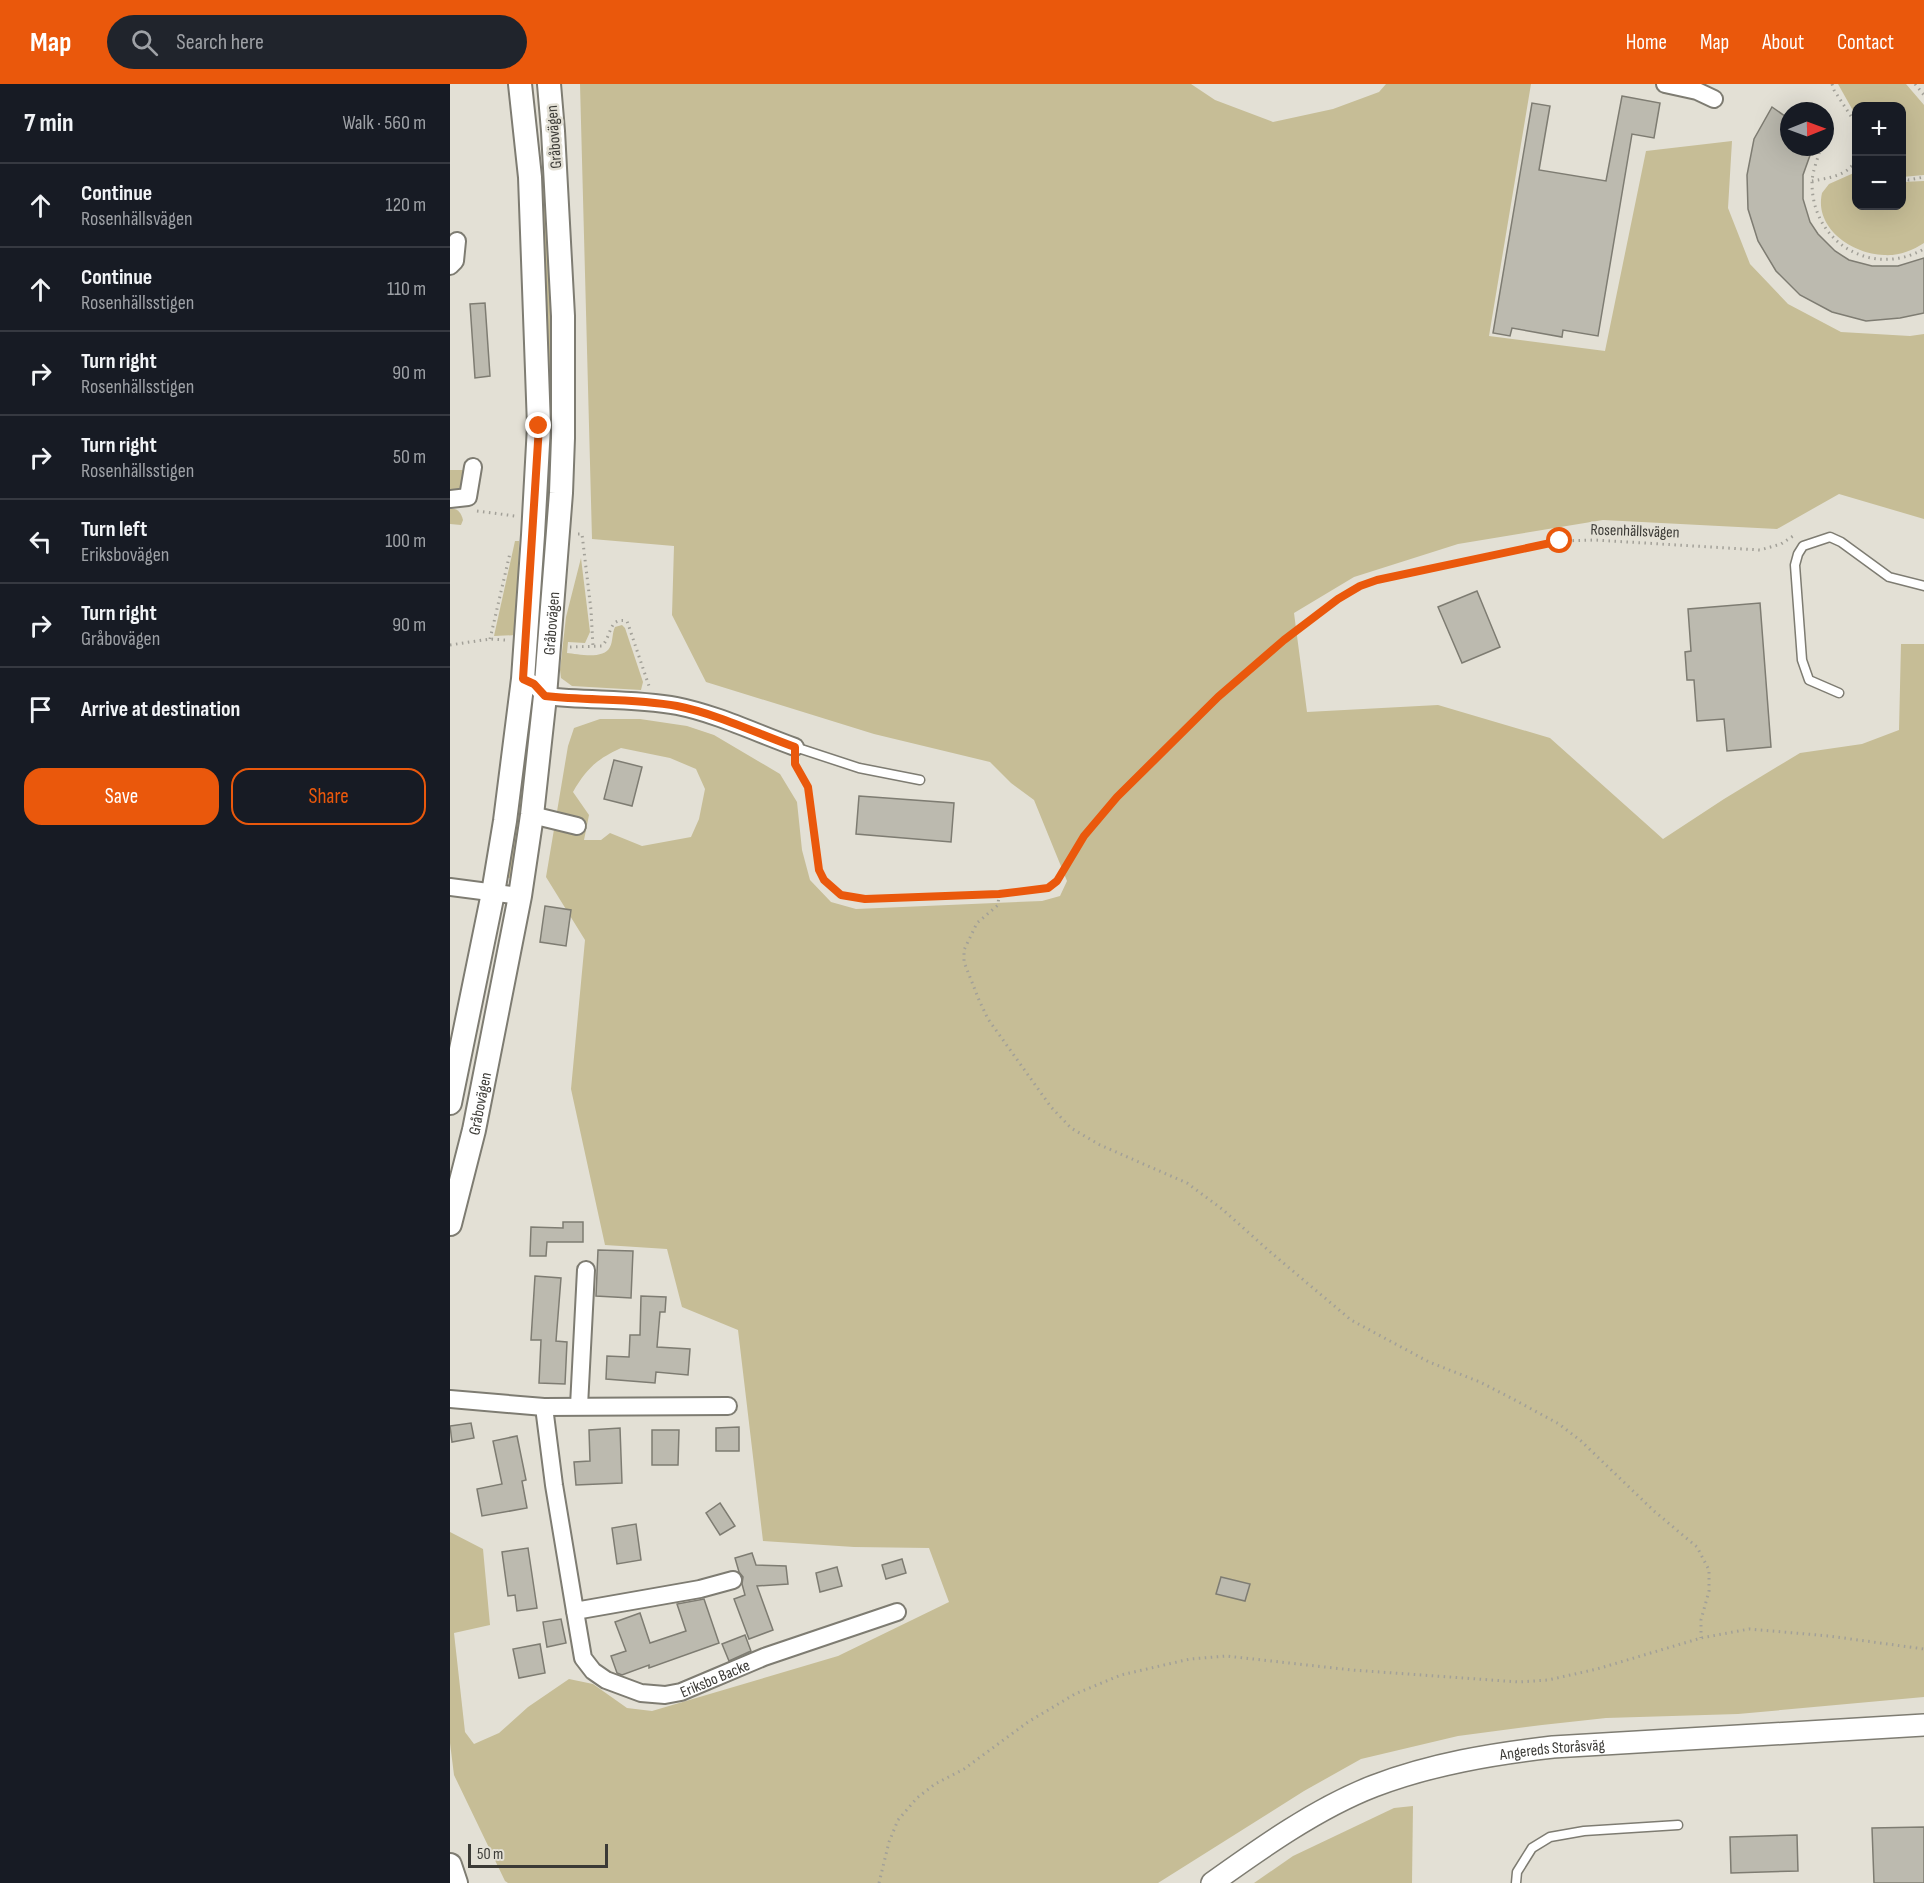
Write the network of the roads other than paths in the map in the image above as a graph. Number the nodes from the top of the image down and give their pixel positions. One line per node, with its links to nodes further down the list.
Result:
1 (520, 84): 10 (main road, Gråbovägen)
2 (549, 84): 12 (main road, Gråbovägen)
3 (1665, 84): 4 (street)
4 (1714, 99)
5 (457, 241): 6 (street)
6 (450, 266)
7 (473, 467): 8 (street)
8 (450, 499)
9 (1924, 586): 11 (lane)
10 (523, 679): 12 (street); 18 (main road, Gråbovägen)
11 (1839, 693)
12 (545, 696): 13 (street); 15 (main road, Gråbovägen)
13 (795, 747): 14 (lane)
14 (920, 780)
15 (532, 815): 16 (street); 19 (main road, Gråbovägen)
16 (577, 826)
17 (450, 887): 18 (street)
18 (493, 893): 19 (street); 20 (main road, Gråbovägen)
19 (520, 896): 21 (main road, Gråbovägen)
20 (450, 1103)
21 (450, 1224)
22 (586, 1270): 24 (street)
23 (450, 1400): 26 (street)
24 (579, 1406): 25 (street); 26 (street)
25 (728, 1406)
26 (544, 1407): 28 (street, Eriksbo Backe)
27 (733, 1580): 28 (street)
28 (575, 1611): 29 (street, Eriksbo Backe)
29 (897, 1612)
30 (1924, 1725): 34 (street, Angereds Storåsväg)
31 (1678, 1825): 35 (lane)
32 (450, 1865): 33 (main road)
33 (456, 1883)
34 (1212, 1883)
35 (1516, 1883)

